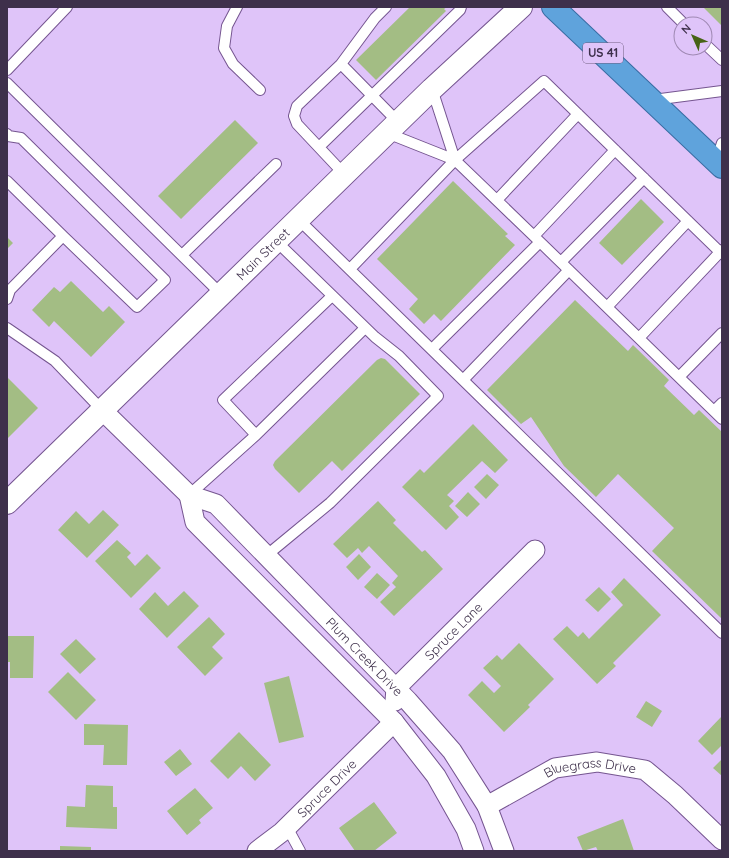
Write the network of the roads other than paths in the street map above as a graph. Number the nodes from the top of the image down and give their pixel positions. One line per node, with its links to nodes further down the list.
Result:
1 (67, 7): 12 (lane)
2 (237, 7): 15 (lane)
3 (386, 7): 11 (lane)
4 (461, 7): 17 (lane)
5 (521, 7): 14 (street, Main Street)
6 (553, 7): 18 (highway, US 41)
7 (666, 7): 8 (lane)
8 (676, 16)
9 (713, 52): 10 (lane)
10 (722, 60)
11 (341, 64): 17 (lane); 22 (lane)
12 (7, 70)
13 (7, 83): 37 (lane)
14 (432, 89): 20 (street, Main Street); 25 (lane)
15 (260, 90)
16 (722, 91): 18 (lane)
17 (372, 95): 20 (lane); 22 (lane)
18 (652, 100): 24 (highway, US 41)
19 (578, 114): 23 (lane); 25 (lane); 30 (lane)
20 (392, 127): 25 (lane); 27 (street, Main Street)
21 (8, 136): 33 (lane)
22 (319, 148): 27 (lane)
23 (615, 150): 28 (lane); 34 (lane)
24 (720, 157)
25 (455, 160): 30 (lane); 39 (lane)
26 (276, 164): 37 (lane)
27 (344, 174): 31 (street, Main Street)
28 (644, 178): 32 (lane); 38 (lane)
29 (7, 181): 33 (lane)
30 (497, 200): 34 (lane)
31 (298, 219): 35 (street, Main Street); 39 (lane)
32 (688, 221): 36 (lane); 44 (lane)
33 (63, 236): 43 (lane)
34 (537, 239): 38 (lane); 49 (lane)
35 (276, 241): 41 (street, Main Street); 42 (lane)
36 (722, 252): 48 (lane)
37 (182, 255): 41 (lane)
38 (561, 262): 40 (lane)
39 (350, 269): 49 (lane)
40 (569, 270): 44 (lane); 51 (lane)
41 (221, 294): 53 (street, Main Street)
42 (332, 296): 46 (lane); 56 (lane)
43 (7, 299)
44 (607, 307): 48 (lane)
45 (7, 328): 53 (lane)
46 (366, 328): 56 (lane); 60 (lane)
47 (722, 333): 50 (lane)
48 (639, 338): 50 (lane)
49 (432, 349): 51 (lane)
50 (679, 377): 54 (lane)
51 (463, 380): 61 (lane)
52 (722, 403): 54 (lane)
53 (102, 410): 57 (street, Plum Creek Drive); 58 (street, Main Street)
54 (714, 411): 55 (lane)
55 (722, 418)
56 (256, 435): 57 (lane)
57 (189, 495): 60 (street, Plum Creek Drive); 63 (street, Plum Creek Drive)
58 (7, 503)
59 (535, 550): 62 (street, Spruce Lane)
60 (267, 555): 62 (street, Plum Creek Drive)
61 (722, 633)
62 (396, 688): 63 (street); 64 (street, Plum Creek Drive)
63 (394, 722): 65 (street, Spruce Drive); 69 (street, Plum Creek Drive)
64 (487, 806): 66 (street, Bluegrass Drive); 70 (street, Plum Creek Drive)
65 (287, 827): 67 (street, Spruce Drive); 68 (lane)
66 (722, 840)
67 (257, 851)
68 (300, 851)
69 (474, 851)
70 (504, 851)

